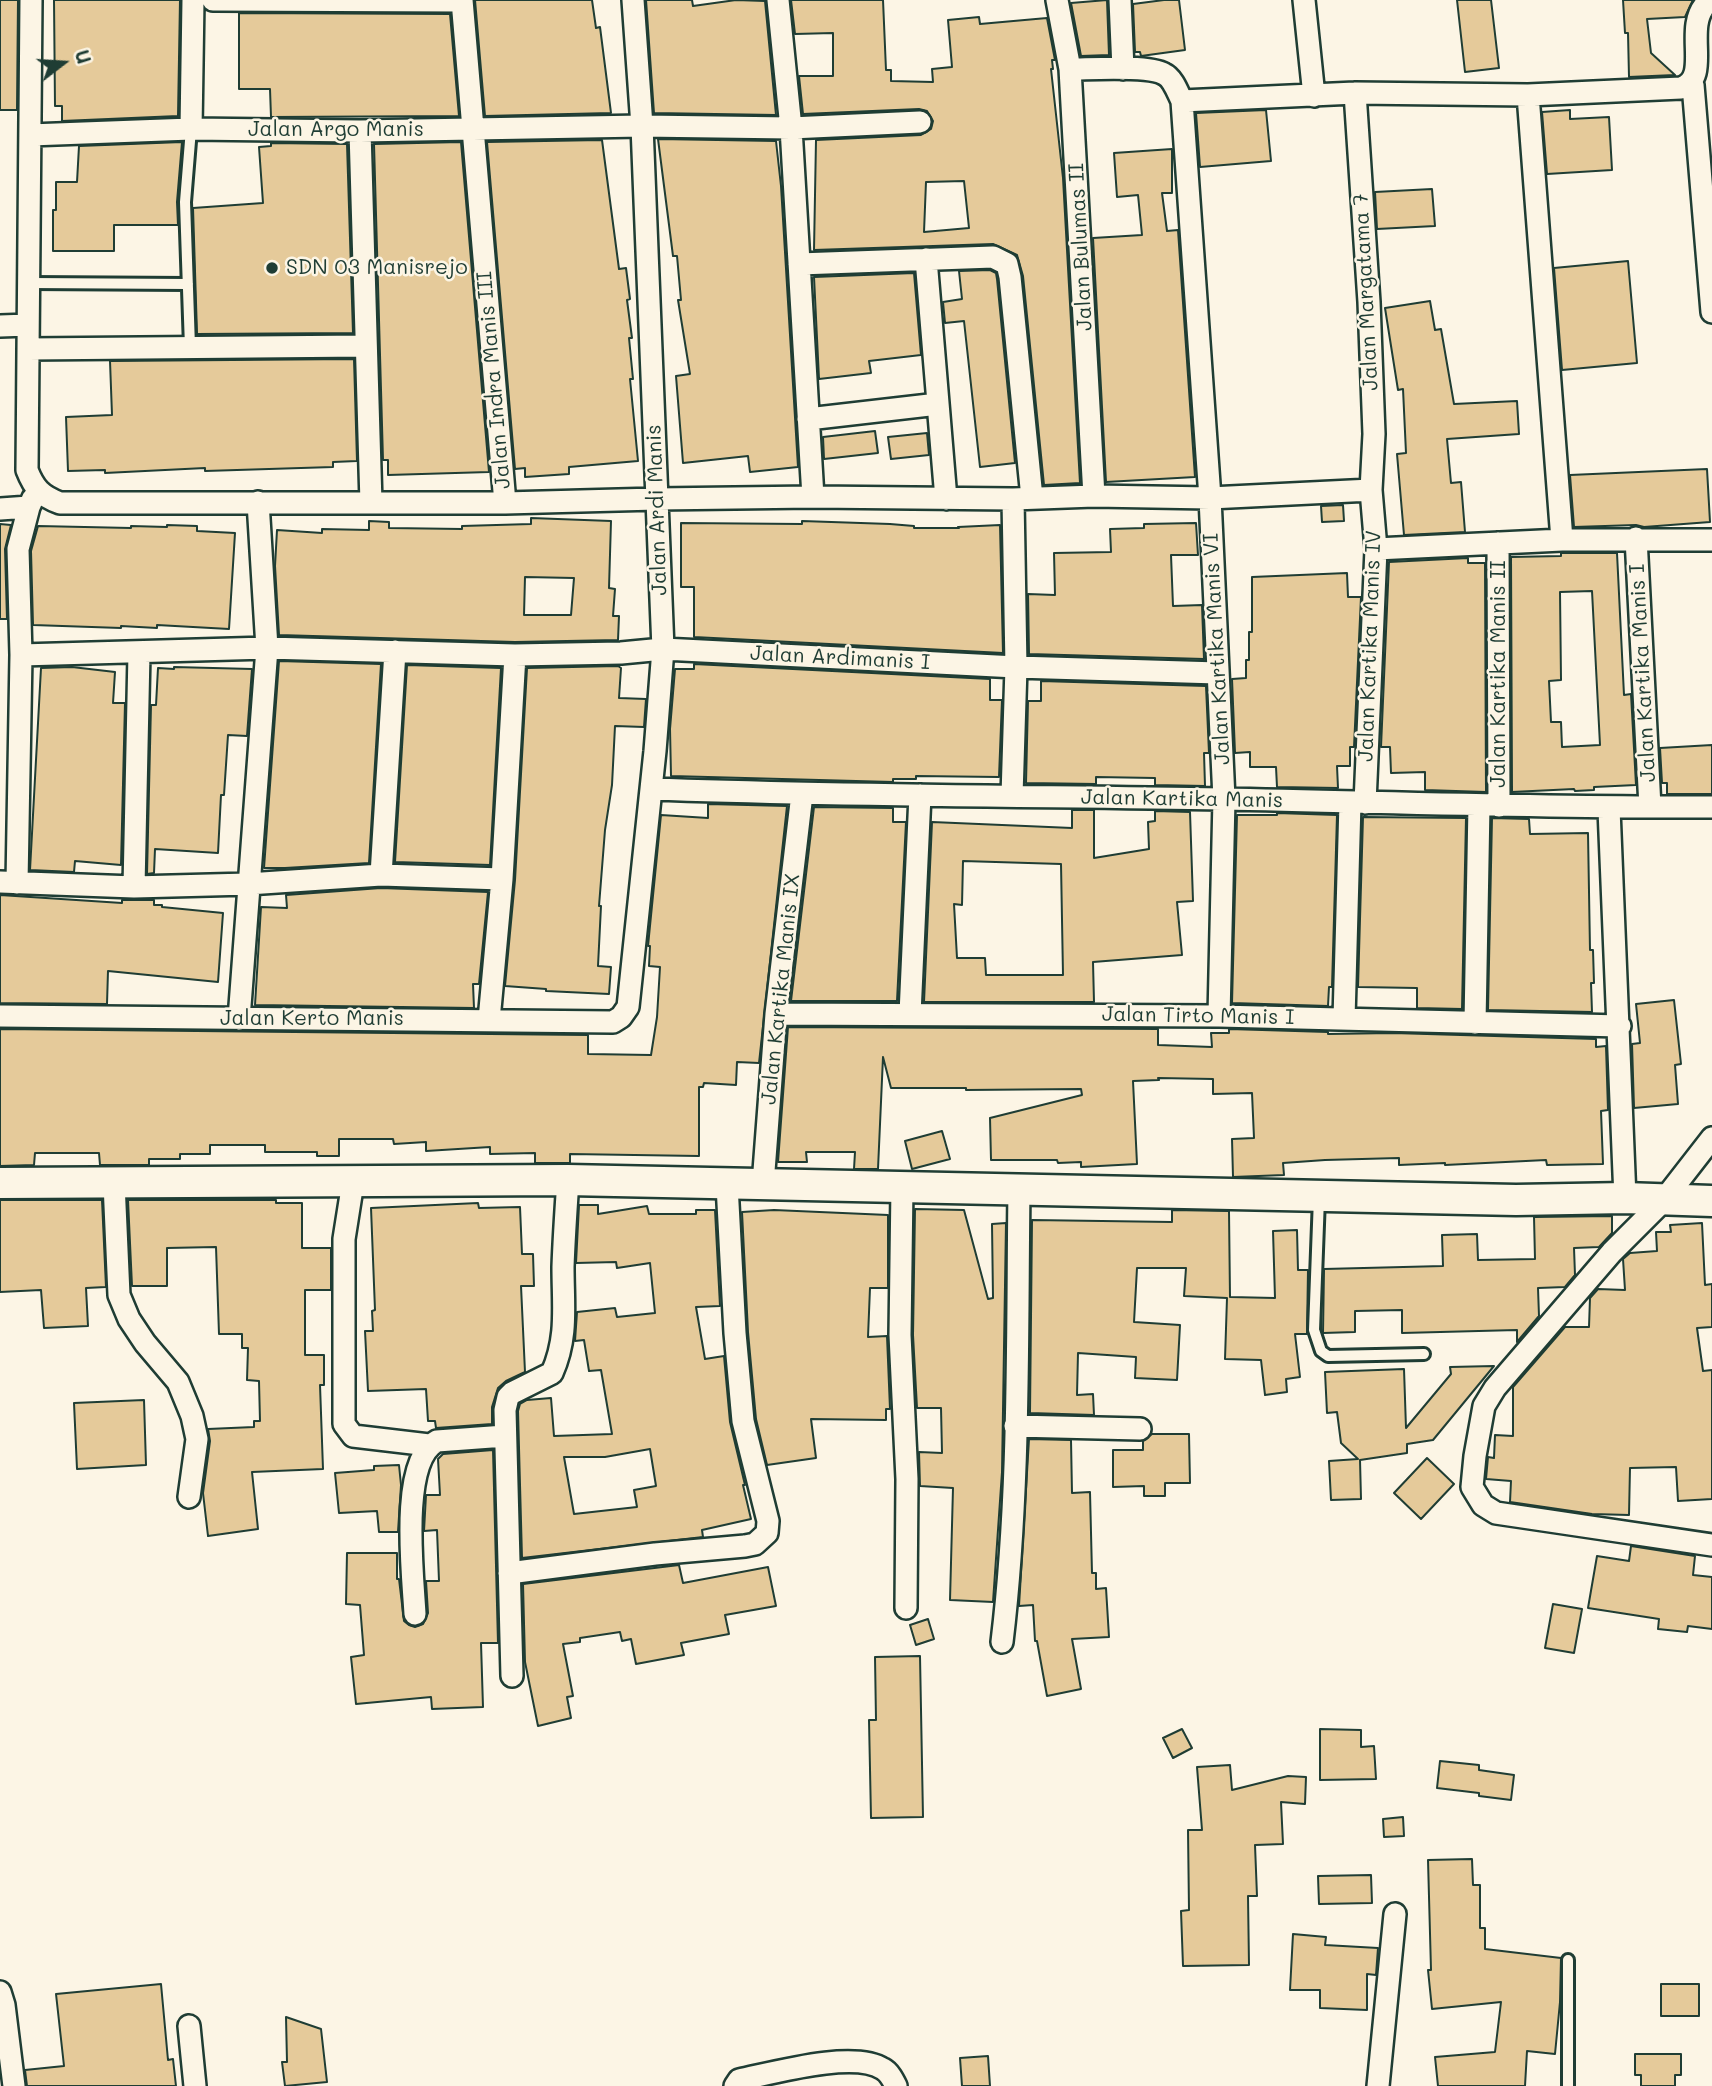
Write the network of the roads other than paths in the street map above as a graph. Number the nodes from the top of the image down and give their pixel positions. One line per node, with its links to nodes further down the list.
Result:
1 (31, 0): 25 (street)
2 (193, 0): 22 (street)
3 (213, 0): 9 (street)
4 (633, 0): 20 (street, Jalan Ardi Manis)
5 (778, 0): 21 (street)
6 (1057, 0): 12 (street, Jalan Bulumas II)
7 (1119, 0): 13 (street)
8 (1304, 0): 17 (street)
9 (330, 1): 10 (street)
10 (462, 1): 23 (street, Jalan Indra Manis III)
11 (1712, 2): 14 (street)
12 (1070, 69): 13 (street); 39 (street, Jalan Bulumas II)
13 (1123, 69): 18 (street)
14 (1693, 85): 16 (street); 30 (street)
15 (1355, 93): 16 (street); 17 (street); 38 (street, Jalan Margatama 7)
16 (1528, 95): 51 (street)
17 (1314, 96): 18 (street)
18 (1182, 101): 42 (street, Jalan Kartika Manis VI)
19 (920, 122): 21 (street, Jalan Argo Manis)
20 (642, 125): 21 (street, Jalan Argo Manis); 23 (street, Jalan Argo Manis); 43 (street, Jalan Ardi Manis)
21 (791, 128): 27 (street)
22 (191, 129): 24 (street, Jalan Argo Manis); 25 (street, Jalan Argo Manis); 29 (lane)
23 (473, 130): 24 (street, Jalan Argo Manis); 48 (street, Jalan Indra Manis III)
24 (360, 131): 33 (street)
25 (30, 135): 28 (street)
26 (926, 259): 27 (street); 36 (street); 45 (street)
27 (799, 264): 37 (street)
28 (29, 283): 29 (lane); 31 (street)
29 (188, 284): 34 (lane)
30 (1712, 312)
31 (28, 325): 32 (street); 35 (street)
32 (0, 326)
33 (366, 346): 34 (street); 47 (street)
34 (190, 347): 35 (street)
35 (28, 349): 41 (street)
36 (938, 404): 37 (street); 44 (street)
37 (808, 418): 40 (street)
38 (1370, 490): 42 (street); 54 (street, Jalan Kartika Manis IV)
39 (1094, 496): 42 (street); 45 (street)
40 (813, 497): 43 (street); 44 (street)
41 (33, 498): 46 (street); 49 (street); 60 (street)
42 (1210, 498): 62 (street, Jalan Kartika Manis VI)
43 (656, 499): 48 (street); 56 (street, Jalan Ardi Manis)
44 (946, 499): 45 (street)
45 (1023, 499): 61 (street)
46 (258, 502): 47 (street); 55 (street)
47 (371, 503): 48 (street)
48 (505, 503)
49 (0, 509)
50 (1636, 538): 51 (street); 52 (street); 70 (street, Jalan Kartika Manis I)
51 (1562, 540): 53 (street)
52 (1712, 540)
53 (1498, 543): 54 (street); 69 (street, Jalan Kartika Manis II)
54 (1376, 549): 68 (street, Jalan Kartika Manis IV)
55 (267, 648): 57 (street, Jalan Ardimanis I); 58 (street, Jalan Ardimanis I); 76 (street)
56 (663, 649): 59 (street, Jalan Ardimanis I); 61 (street, Jalan Ardimanis I); 63 (street, Jalan Ardi Manis)
57 (395, 651): 59 (street, Jalan Ardimanis I); 73 (street)
58 (139, 653): 60 (street, Jalan Ardimanis I); 77 (street)
59 (515, 654): 74 (street)
60 (21, 655): 75 (street)
61 (1016, 667): 62 (street, Jalan Ardimanis I); 66 (street)
62 (1218, 673): 67 (street, Jalan Kartika Manis VI)
63 (652, 789): 64 (street, Jalan Kartika Manis); 82 (street, Jalan Ardi Manis)
64 (802, 794): 65 (street, Jalan Kartika Manis); 78 (street, Jalan Kartika Manis IX)
65 (920, 795): 66 (street, Jalan Kartika Manis); 79 (street)
66 (1012, 796): 67 (street, Jalan Kartika Manis)
67 (1224, 799): 68 (street, Jalan Kartika Manis); 81 (street, Jalan Kartika Manis VI)
68 (1357, 802): 69 (street, Jalan Kartika Manis); 84 (street, Jalan Kartika Manis IV)
69 (1489, 805): 72 (street, Jalan Kartika Manis); 86 (street, Jalan Kartika Manis II)
70 (1650, 807): 71 (street, Jalan Kartika Manis); 72 (street, Jalan Kartika Manis)
71 (1712, 807)
72 (1609, 808): 87 (street)
73 (381, 875): 74 (street); 76 (street)
74 (502, 880): 85 (street)
75 (8, 883): 77 (street)
76 (248, 884): 77 (street); 83 (street)
77 (134, 887)
78 (776, 1014): 79 (street, Jalan Tirto Manis I); 93 (street, Jalan Kartika Manis IX)
79 (910, 1014): 81 (street, Jalan Tirto Manis I)
80 (0, 1016): 83 (street, Jalan Kerto Manis)
81 (1219, 1016): 84 (street, Jalan Tirto Manis I)
82 (621, 1017): 85 (street, Jalan Kerto Manis)
83 (239, 1019): 85 (street, Jalan Kerto Manis)
84 (1345, 1019): 86 (street, Jalan Tirto Manis I)
85 (489, 1020)
86 (1475, 1023): 87 (street, Jalan Tirto Manis I)
87 (1620, 1026): 98 (street)
88 (1712, 1138): 99 (street)
89 (568, 1180): 90 (main road); 94 (main road); 104 (street)
90 (353, 1182): 92 (main road); 105 (street)
91 (0, 1183): 92 (main road)
92 (114, 1183): 106 (street)
93 (763, 1184): 94 (main road); 95 (main road)
94 (727, 1185): 108 (street)
95 (902, 1187): 96 (main road); 109 (street)
96 (1019, 1189): 97 (main road); 102 (street)
97 (1319, 1195): 98 (main road); 101 (lane)
98 (1625, 1198): 99 (main road)
99 (1663, 1201): 100 (main road); 107 (street)
100 (1712, 1201)
101 (1424, 1354)
102 (1015, 1426): 103 (street); 111 (street)
103 (1140, 1429)
104 (505, 1436): 105 (street); 108 (street)
105 (429, 1445): 110 (street)
106 (189, 1497)
107 (1712, 1545)
108 (509, 1573): 112 (street)
109 (906, 1608)
110 (415, 1614)
111 (1002, 1642)
112 (512, 1676)
113 (1395, 1914): 121 (street)
114 (1568, 1961): 122 (lane)
115 (0, 1992): 117 (street)
116 (189, 2026): 118 (street)
117 (14, 2086)
118 (195, 2086)
119 (735, 2086): 120 (street)
120 (896, 2086)
121 (1378, 2086)
122 (1567, 2086)

